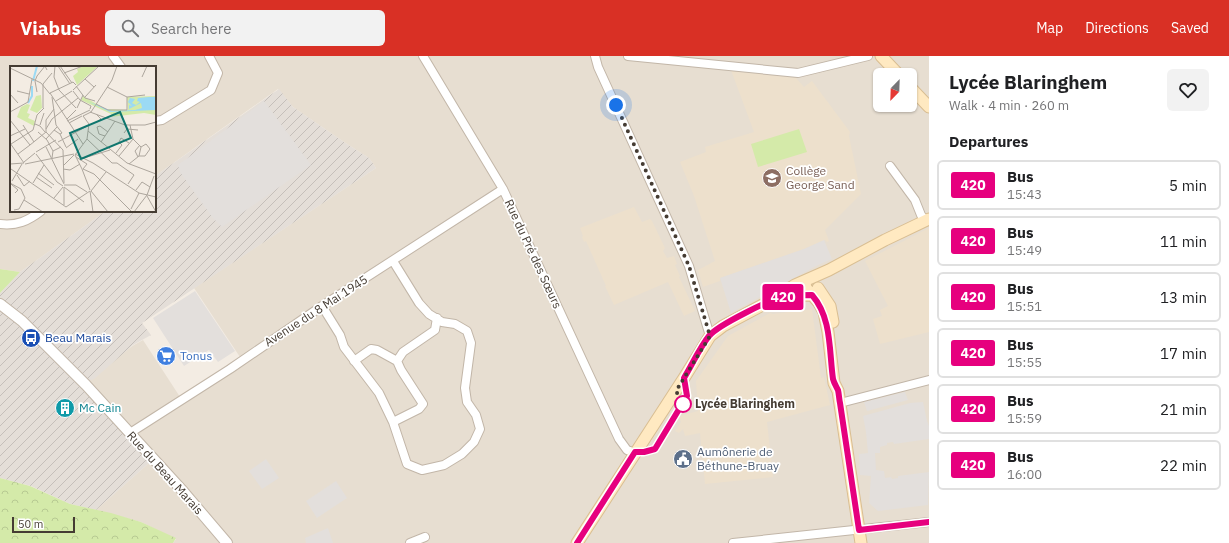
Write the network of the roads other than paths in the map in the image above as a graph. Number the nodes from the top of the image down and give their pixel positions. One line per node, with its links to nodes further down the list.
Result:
1 (113, 56): 8 (street)
2 (209, 56): 12 (street)
3 (423, 56): 14 (street, Rue du Pré des Sœurs)
4 (595, 56): 24 (street)
5 (628, 56): 6 (street)
6 (868, 56)
7 (881, 56): 9 (main road)
8 (120, 66)
9 (892, 68)
10 (917, 94): 11 (main road)
11 (929, 107)
12 (156, 121)
13 (890, 166): 16 (street)
14 (502, 189): 18 (street, Avenue du 8 Mai 1945); 31 (street, Rue du Pré des Sœurs)
15 (40, 212): 17 (street)
16 (927, 219): 19 (main road)
17 (0, 224)
18 (392, 261): 22 (street, Avenue du 8 Mai 1945); 23 (street)
19 (812, 286): 20 (main road); 20 (main road); 28 (main road)
20 (772, 300): 24 (main road)
21 (0, 304): 30 (street, Rue du Beau Marais)
22 (322, 306): 25 (street); 30 (street, Avenue du 8 Mai 1945)
23 (436, 318): 26 (street); 29 (street)
24 (710, 336): 31 (main road)
25 (354, 361): 26 (street); 29 (street)
26 (397, 362): 29 (street)
27 (929, 380): 28 (street)
28 (840, 403): 33 (main road)
29 (393, 422)
30 (130, 434): 35 (street, Rue du Beau Marais)
31 (635, 452): 37 (main road)
32 (929, 522): 33 (street)
33 (859, 530): 38 (street); 39 (main road)
34 (425, 537): 36 (street)
35 (227, 543)
36 (410, 543)
37 (577, 543)
38 (733, 543)
39 (861, 543)

